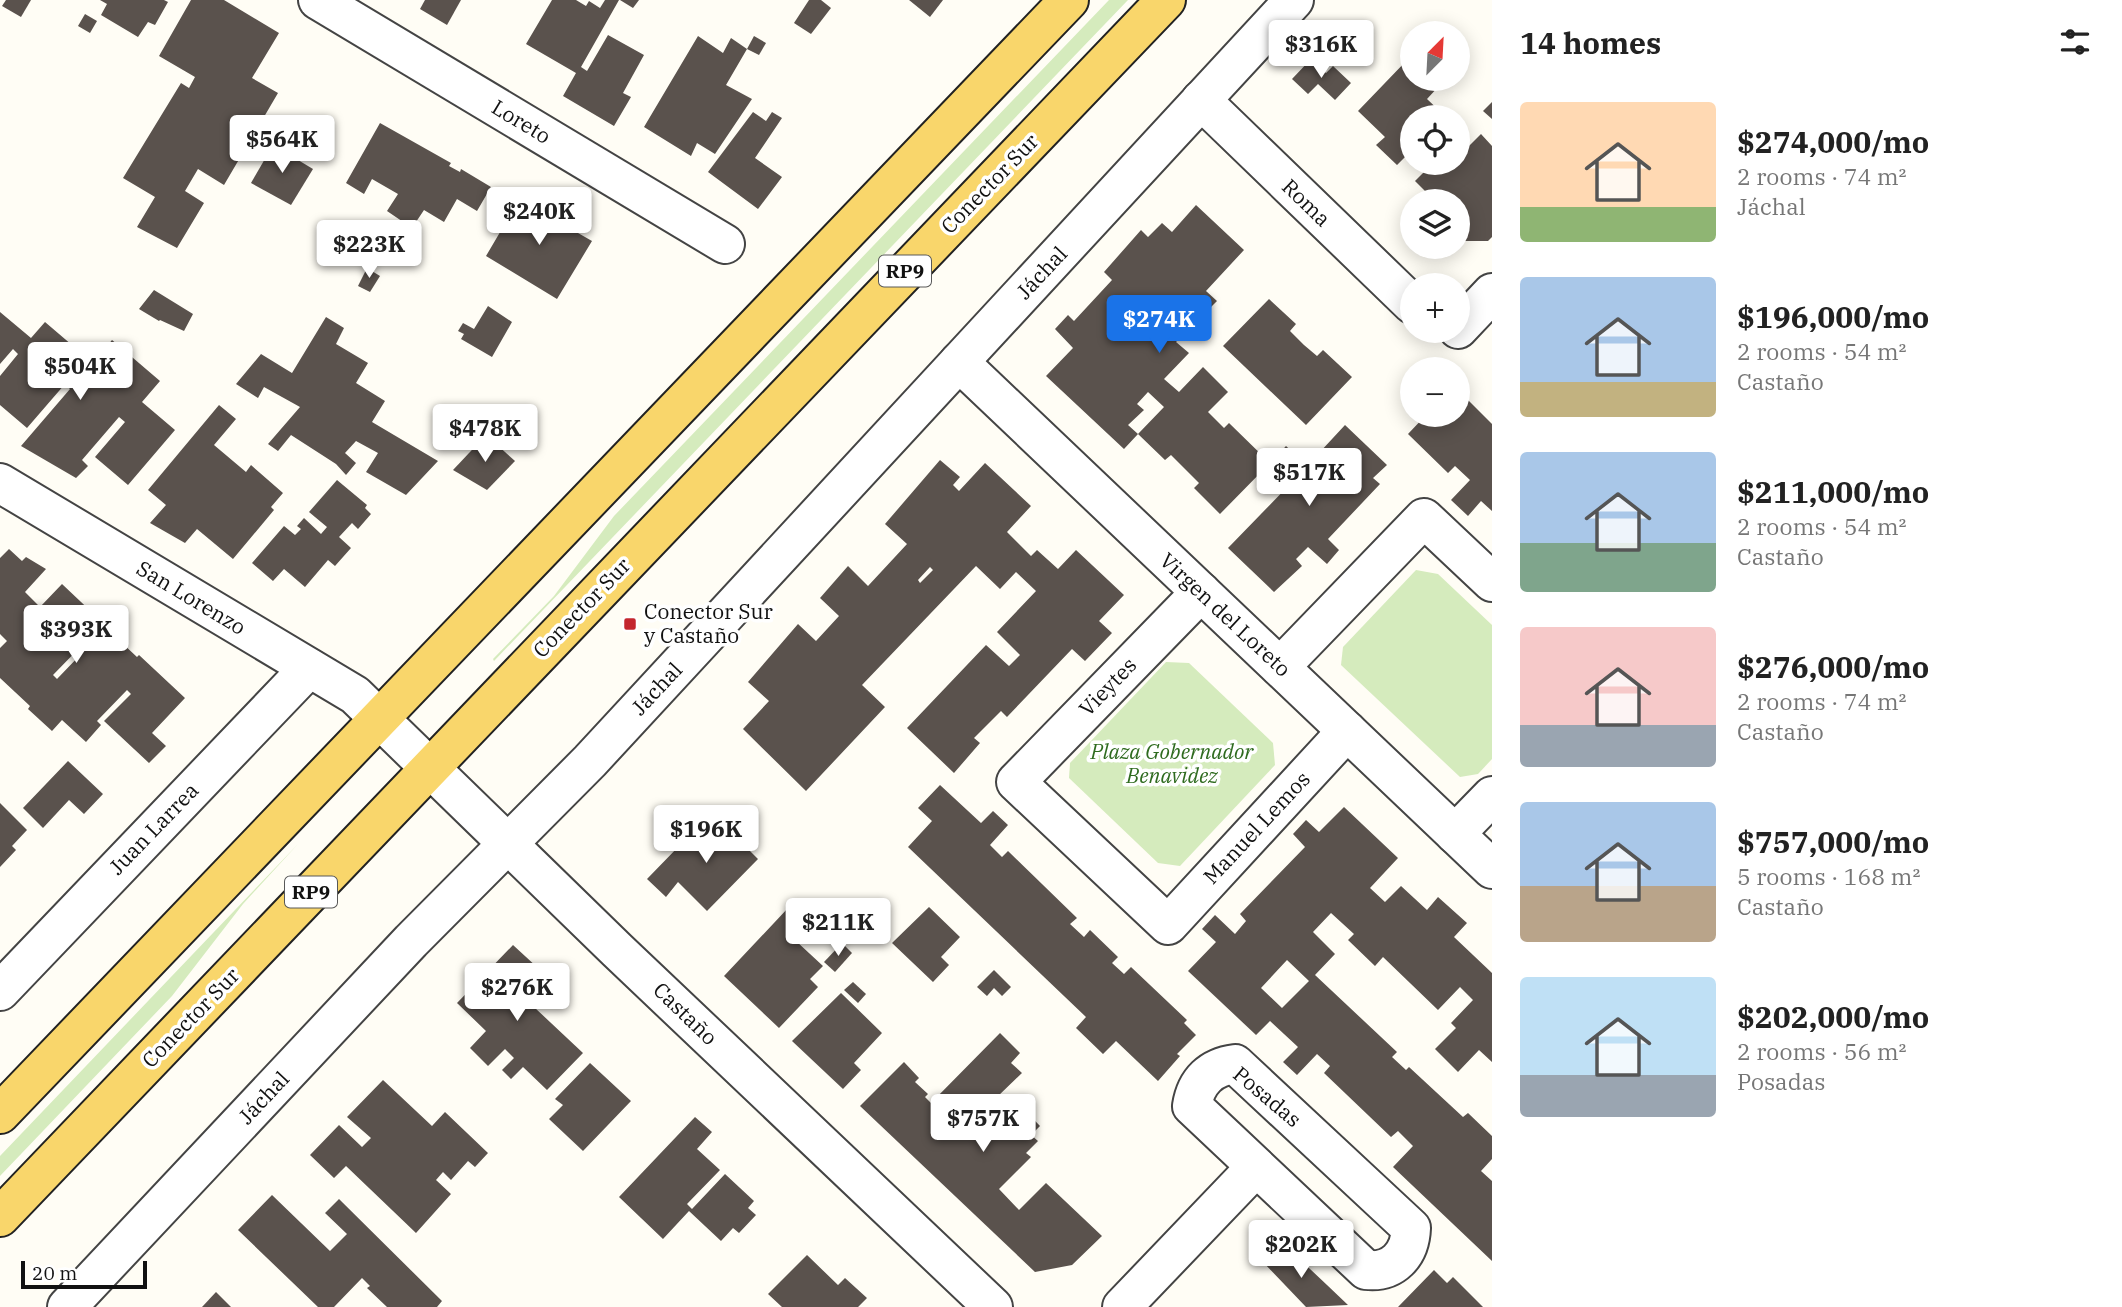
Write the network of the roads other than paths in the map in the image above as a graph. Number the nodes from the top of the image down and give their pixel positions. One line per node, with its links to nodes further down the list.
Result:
1 (318, 0): 6 (street, Loreto)
2 (1069, 0): 16 (main road)
3 (1166, 0): 18 (main road, Conector Sur / RP9)
4 (1294, 0): 5 (street, Jáchal)
5 (1201, 100): 7 (street, Roma); 10 (street, Jáchal)
6 (725, 244)
7 (1400, 292)
8 (1492, 293): 9 (street)
9 (1470, 313)
10 (959, 362): 13 (street, Virgen del Loreto); 21 (street, Jáchal)
11 (0, 483): 15 (street, San Lorenzo)
12 (1492, 582): 14 (street)
13 (1201, 592): 14 (street, Virgen del Loreto); 23 (street, Vieytes)
14 (1280, 667): 17 (street, Virgen del Loreto)
15 (309, 668): 16 (street, San Lorenzo); 24 (street, Juan Larrea)
16 (379, 718): 18 (street, Castaño); 25 (main road)
17 (1347, 731): 20 (street, Virgen del Loreto); 23 (street, Manuel Lemos)
18 (430, 767): 21 (street, Castaño); 27 (main road, Conector Sur / RP9)
19 (1492, 796): 20 (street)
20 (1455, 834): 22 (street, Virgen del Loreto)
21 (508, 843): 28 (street, Jáchal); 29 (street, Castaño)
22 (1492, 869)
23 (1168, 925)
24 (0, 991)
25 (0, 1114)
26 (1256, 1167): 26 (street, Posadas); 30 (street)
27 (0, 1217)
28 (67, 1307)
29 (993, 1307)
30 (1122, 1307)

